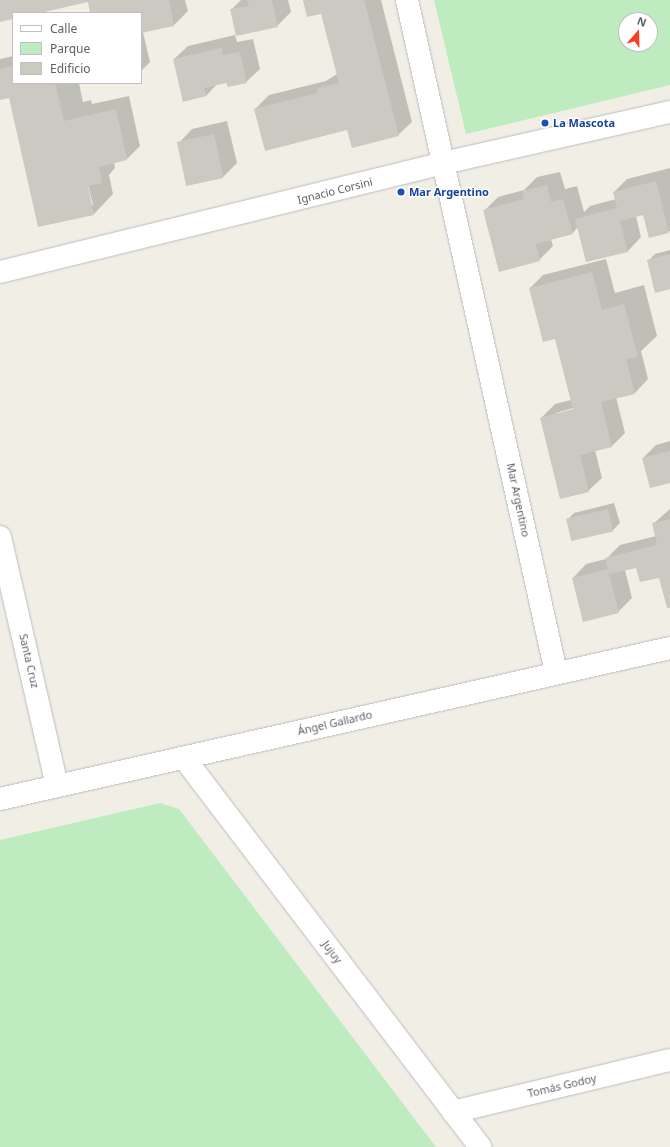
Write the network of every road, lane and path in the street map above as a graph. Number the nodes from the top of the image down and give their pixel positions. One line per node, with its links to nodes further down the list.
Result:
1 (407, 0): 3 (street, Mar Argentino)
2 (670, 112): 3 (street, Ignacio Corsini)
3 (444, 163): 4 (street, Ignacio Corsini); 7 (street, Mar Argentino)
4 (0, 272)
5 (0, 537): 9 (street, Santa Cruz)
6 (670, 648): 7 (street, Ángel Gallardo)
7 (556, 672): 8 (street, Ángel Gallardo)
8 (184, 758): 9 (street, Ángel Gallardo); 12 (street, Jujuy)
9 (57, 785): 10 (street, Ángel Gallardo)
10 (0, 799)
11 (670, 1060): 12 (street, Tomás Godoy)
12 (453, 1112): 13 (street, Jujuy)
13 (480, 1147)

